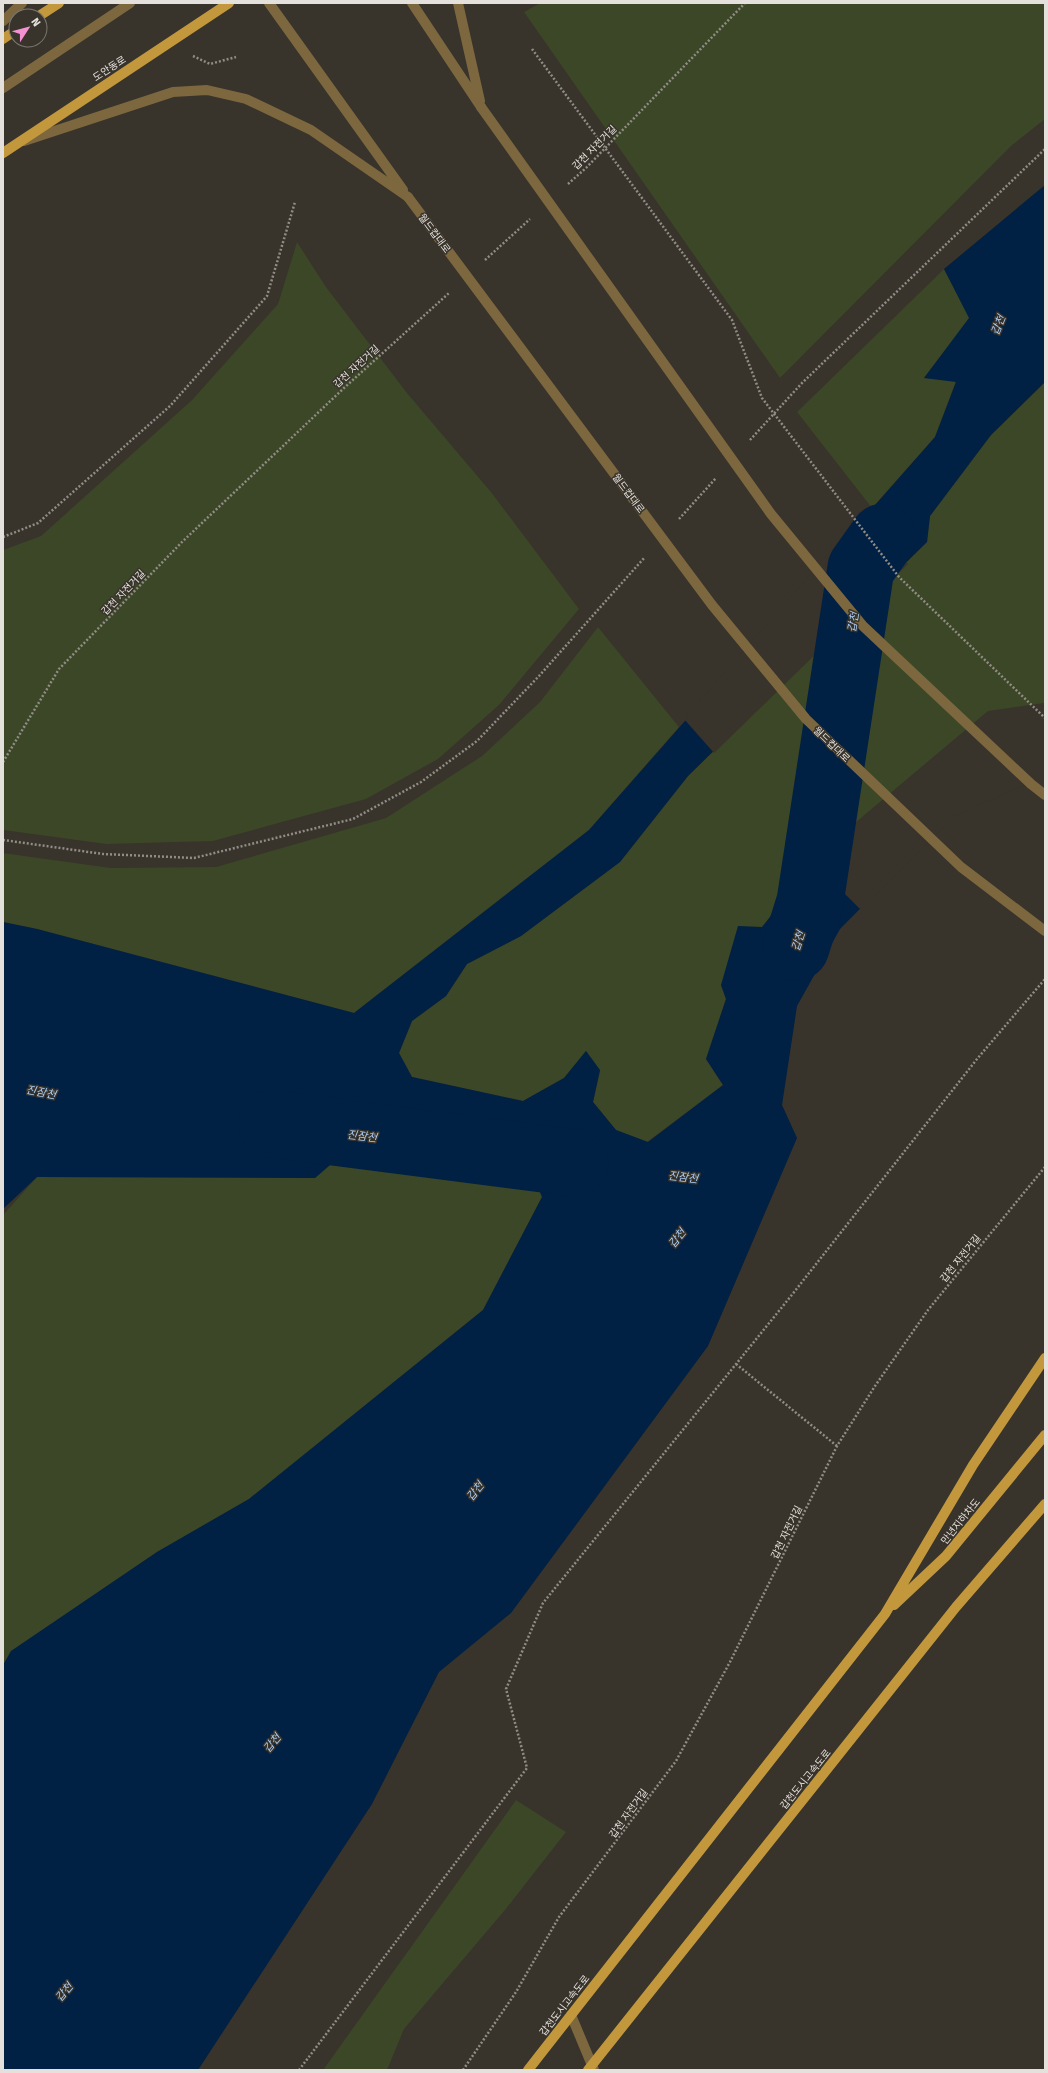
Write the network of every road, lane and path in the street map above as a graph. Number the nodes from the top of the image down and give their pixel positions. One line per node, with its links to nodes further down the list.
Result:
1 (22, 3): 10 (street)
2 (59, 3): 9 (main road)
3 (130, 3): 14 (street)
4 (229, 3): 16 (main road, 도안동로)
5 (269, 3): 20 (street, 월드컵대로)
6 (412, 3): 15 (street)
7 (458, 3): 15 (street)
8 (745, 3): 19 (path, 갑천 자전거길)
9 (48, 10)
10 (3, 21)
11 (532, 49): 30 (path, bridge)
12 (191, 56): 13 (path)
13 (236, 57)
14 (3, 88)
15 (481, 107): 32 (street, bridge)
16 (17, 144): 18 (main road, 도안동로); 20 (street)
17 (1045, 149): 25 (path)
18 (3, 153)
19 (562, 189)
20 (408, 197): 34 (street, 월드컵대로, bridge)
21 (295, 202): 28 (path)
22 (533, 216): 23 (path)
23 (480, 264)
24 (450, 291): 31 (path, 갑천 자전거길)
25 (749, 441)
26 (718, 476): 27 (path)
27 (675, 523)
28 (3, 537)
29 (649, 553): 33 (path)
30 (1045, 718)
31 (3, 762)
32 (1045, 795)
33 (3, 840)
34 (1045, 931)
35 (1045, 979): 38 (path)
36 (1045, 1167): 40 (path, 갑천 자전거길)
37 (1045, 1358): 42 (main road)
38 (736, 1364): 40 (path); 45 (path)
39 (1045, 1435): 42 (main road, 만년지하차도)
40 (837, 1446): 46 (path, 갑천 자전거길)
41 (1045, 1505): 44 (main road, 갑천도시고속도로)
42 (885, 1614): 43 (main road, 갑천도시고속도로)
43 (571, 2015): 44 (street); 47 (main road, 갑천도시고속도로)
44 (591, 2068)
45 (299, 2070)
46 (463, 2070)
47 (528, 2070)

